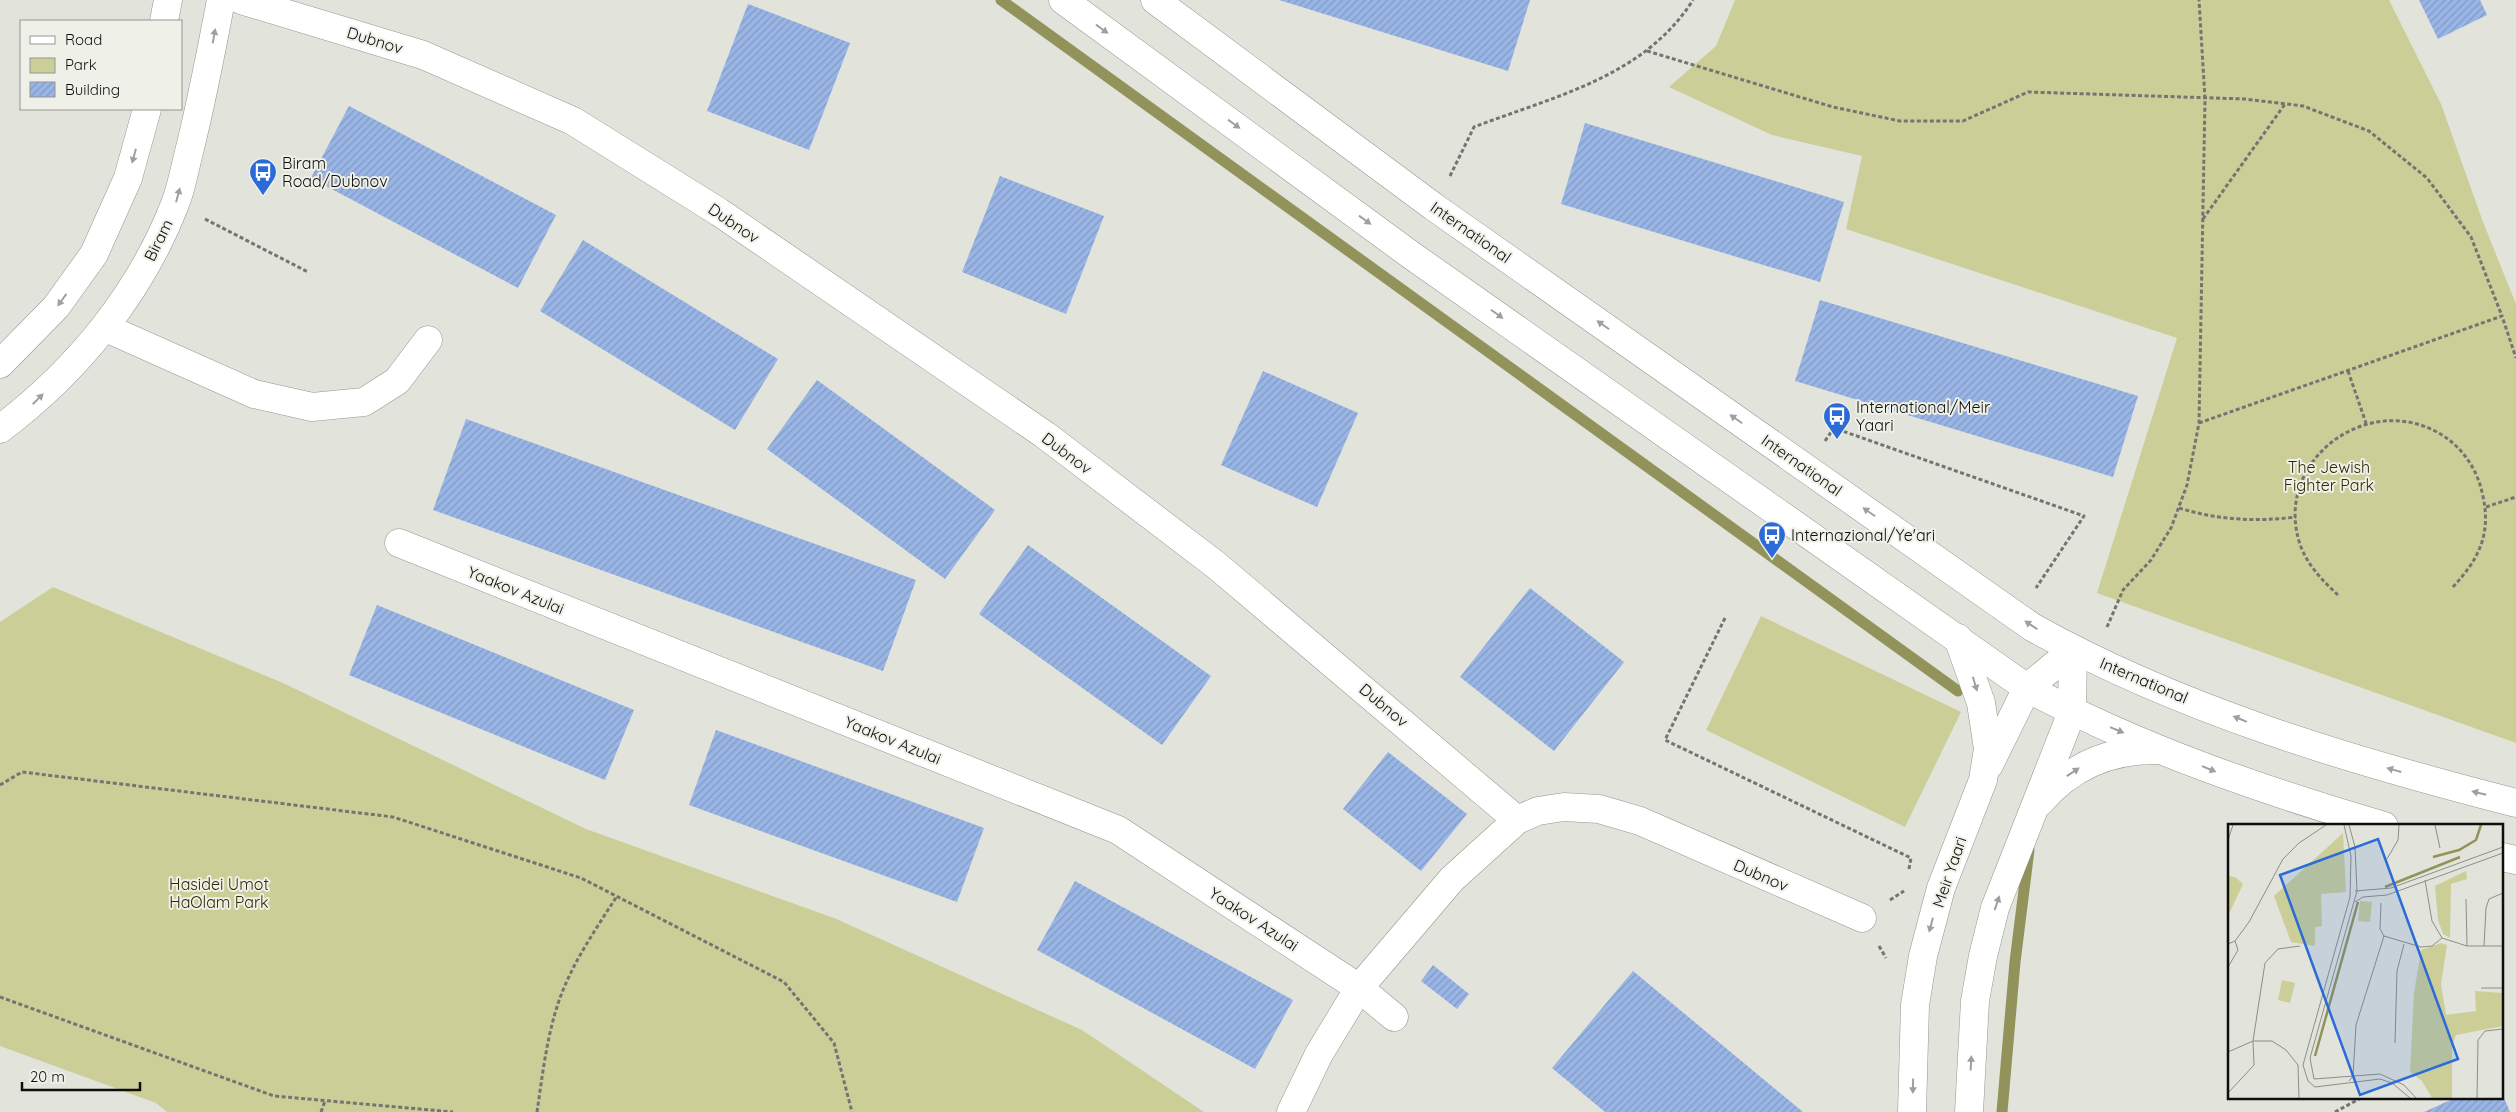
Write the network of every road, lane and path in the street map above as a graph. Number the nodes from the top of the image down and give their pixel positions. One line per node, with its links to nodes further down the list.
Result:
1 (168, 0): 8 (street)
2 (221, 0): 13 (street, Biram, one-way to 2)
3 (241, 0): 44 (street, Dubnov)
4 (1063, 0): 36 (street, one-way to 36)
5 (1155, 0): 14 (street, International)
6 (1693, 0): 9 (path)
7 (2199, 0): 10 (path)
8 (164, 20)
9 (1647, 51): 10 (path); 14 (path)
10 (2205, 99): 11 (path); 15 (path)
11 (2285, 104): 15 (path); 17 (path)
12 (147, 110): 21 (street, one-way to 21)
13 (176, 203): 16 (path); 18 (street, Biram)
14 (1434, 207): 34 (street, International, one-way to 14)
15 (2203, 219): 23 (path)
16 (308, 272)
17 (2502, 316): 20 (path); 22 (path)
18 (106, 328): 19 (street); 26 (street, Biram, one-way to 18)
19 (428, 340)
20 (2516, 358)
21 (0, 364)
22 (2348, 371): 23 (path); 24 (path)
23 (2199, 423): 29 (path)
24 (2366, 423): 28 (path); 30 (path)
25 (1834, 428): 34 (path)
26 (0, 429)
27 (2516, 497): 28 (path)
28 (2486, 507): 32 (path)
29 (2179, 508): 30 (path); 37 (path)
30 (2296, 517): 33 (path)
31 (399, 543): 50 (street, Yaakov Azulai)
32 (2452, 588)
33 (2338, 595)
34 (2017, 616): 37 (street, International, one-way to 34)
35 (1725, 618): 47 (path)
36 (1958, 638): 38 (street); 41 (street, Meir Yaari, one-way to 41)
37 (2084, 655): 38 (street); 39 (street); 43 (street, International, one-way to 37)
38 (2027, 688): 39 (street); 41 (street)
39 (2072, 712): 40 (street, one-way to 40); 45 (street)
40 (2164, 750): 45 (street, one-way to 40); 46 (street, one-way to 46)
41 (1983, 780): 60 (street, Meir Yaari, one-way to 60)
42 (0, 785): 48 (path)
43 (2516, 803)
44 (1517, 820): 49 (street, Dubnov); 50 (street)
45 (2028, 820): 61 (street, one-way to 45)
46 (2377, 824)
47 (1909, 873)
48 (617, 896): 57 (path); 58 (path)
49 (1862, 918)
50 (1360, 988): 52 (street, Yaakov Azulai); 59 (street)
51 (0, 997): 54 (path)
52 (1394, 1017)
53 (2357, 1100): 62 (path)
54 (325, 1101): 55 (path); 56 (path)
55 (321, 1112)
56 (453, 1112)
57 (537, 1112)
58 (852, 1112)
59 (1290, 1112)
60 (1912, 1112)
61 (1969, 1112)
62 (2334, 1112)

